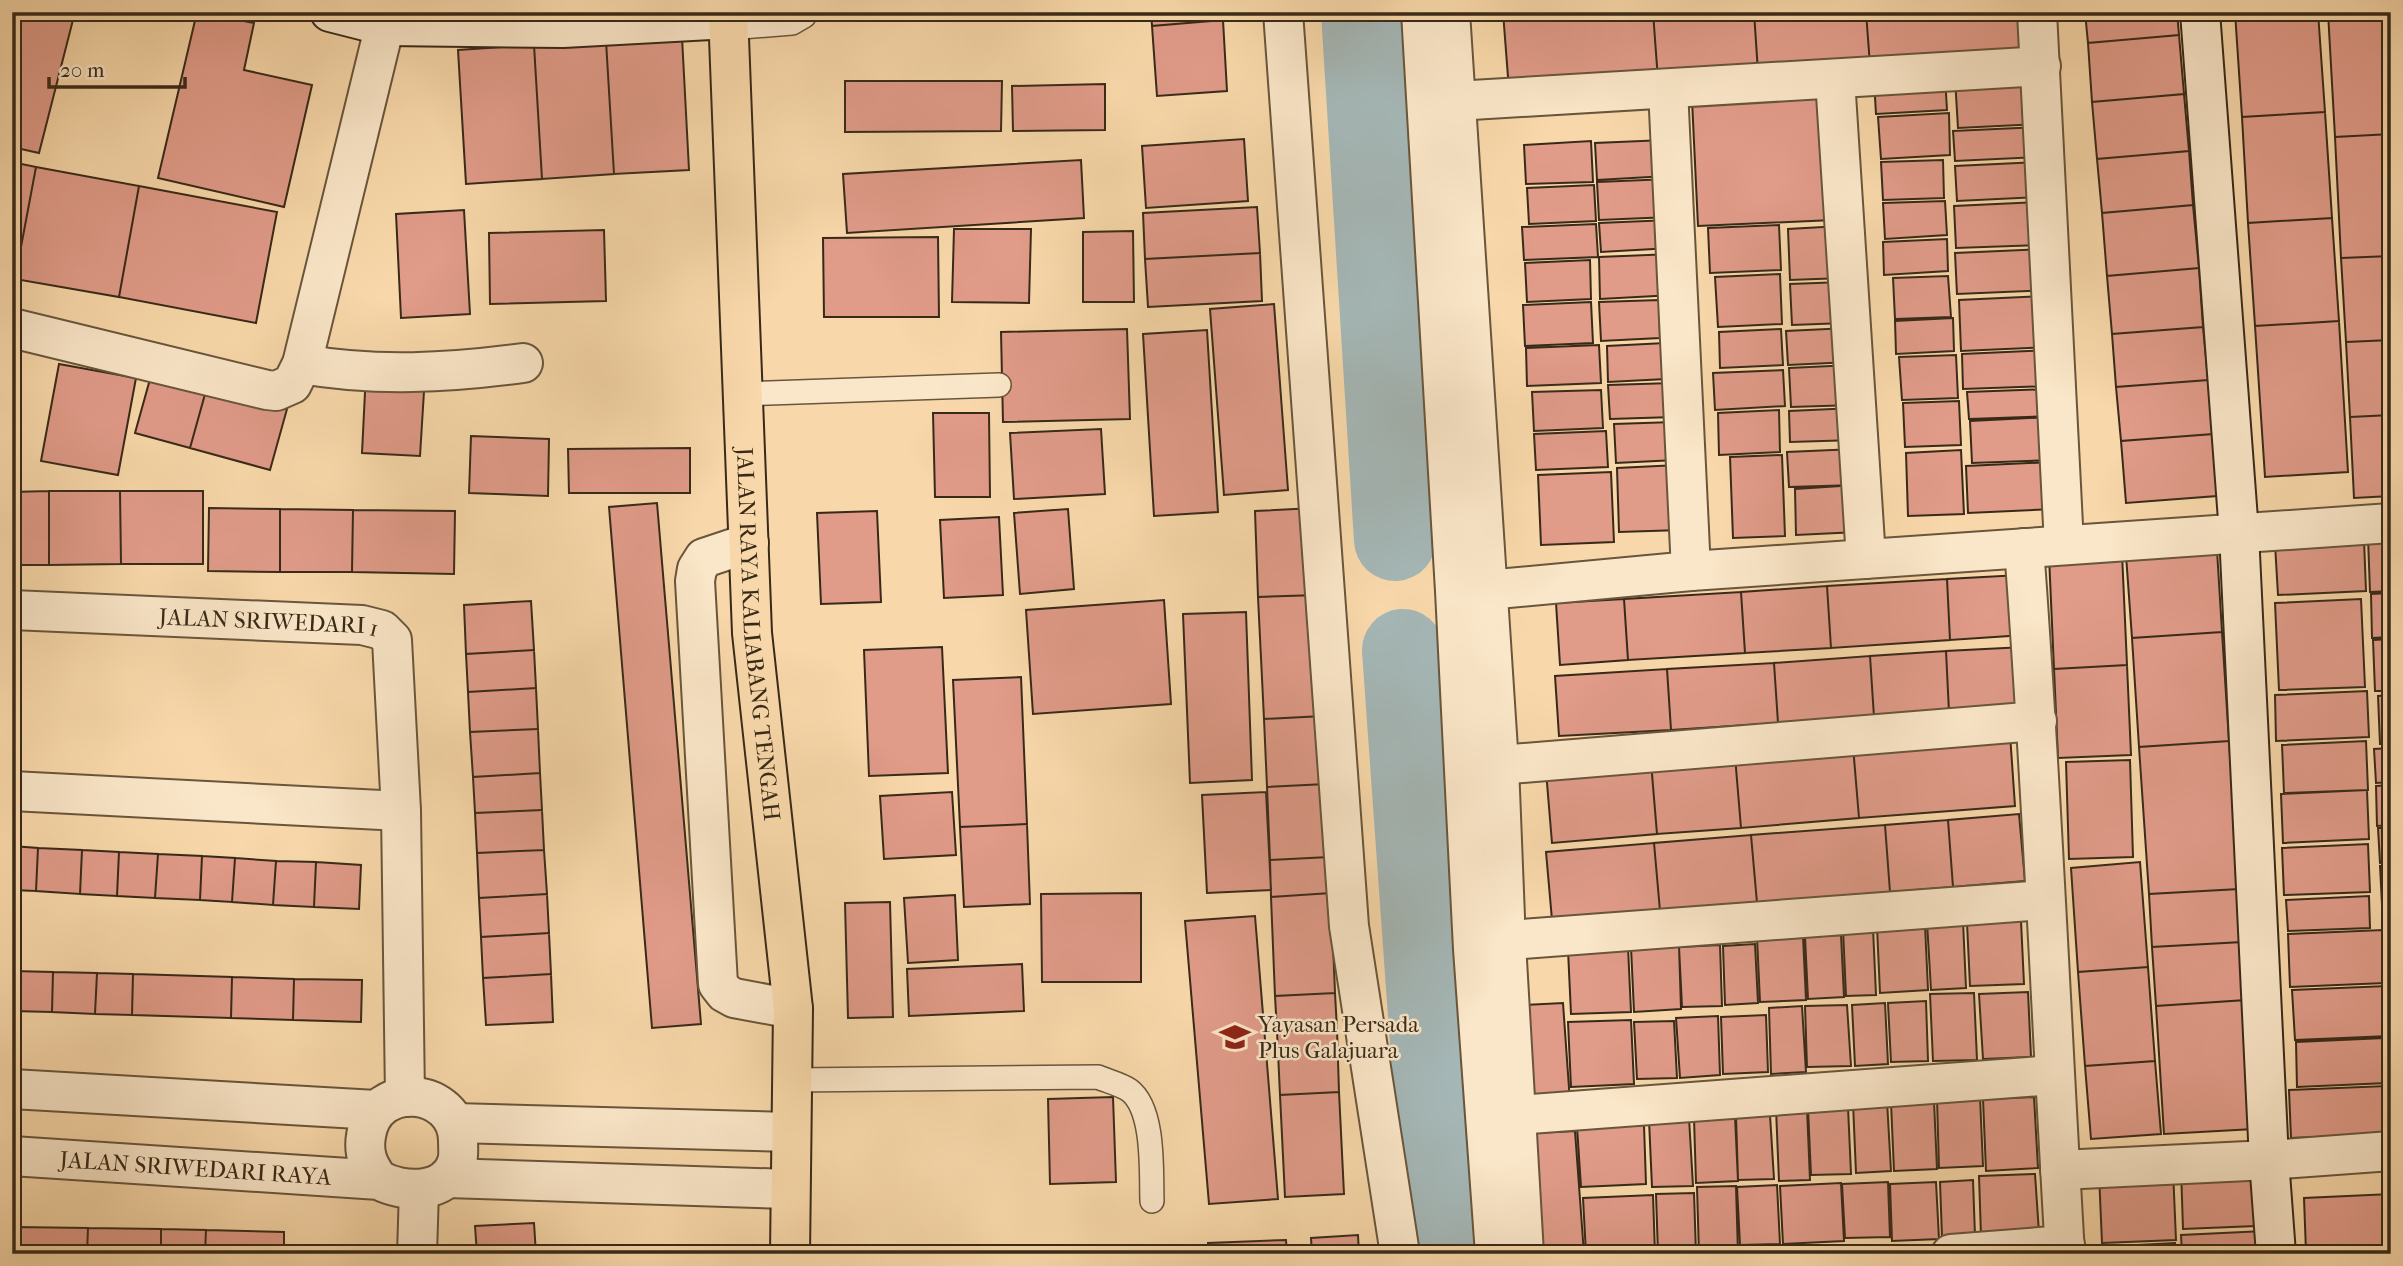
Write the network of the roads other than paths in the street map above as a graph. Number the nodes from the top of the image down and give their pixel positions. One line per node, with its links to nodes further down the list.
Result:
1 (330, 12): 8 (street)
2 (805, 12): 9 (lane)
3 (1283, 12): 53 (street)
4 (1421, 12): 54 (street)
5 (1450, 12): 13 (street)
6 (2036, 12): 10 (street)
7 (2200, 12): 20 (street)
8 (387, 19): 9 (street); 16 (street)
9 (729, 20): 18 (main road, JALAN RAYA KALIABANG TENGAH)
10 (2041, 66): 11 (street); 22 (street)
11 (1835, 79): 12 (street); 24 (street)
12 (1668, 89): 13 (street); 25 (street)
13 (1455, 101): 26 (street)
14 (12, 328): 16 (street)
15 (523, 363): 16 (street)
16 (302, 364)
17 (999, 385): 18 (lane)
18 (742, 394): 21 (main road, JALAN RAYA KALIABANG TENGAH)
19 (2391, 523): 20 (street)
20 (2239, 533): 22 (street); 44 (street)
21 (749, 543): 34 (main road, JALAN RAYA KALIABANG TENGAH); 34 (street)
22 (2064, 545): 23 (street)
23 (2024, 548): 24 (street); 28 (street)
24 (1866, 559): 25 (street)
25 (1691, 571): 26 (street)
26 (1487, 590): 29 (street)
27 (12, 610): 31 (street, JALAN SRIWEDARI 1)
28 (2037, 721): 29 (street); 32 (street)
29 (1499, 765): 33 (street)
30 (12, 791): 31 (street)
31 (401, 811): 38 (street, JALAN SRIWEDARI 1)
32 (2044, 900): 33 (street); 35 (street)
33 (1506, 943): 39 (street)
34 (793, 1009): 36 (main road, JALAN RAYA KALIABANG TENGAH)
35 (2054, 1075): 39 (street); 45 (street)
36 (792, 1080): 41 (main road, JALAN RAYA KALIABANG TENGAH); 49 (lane)
37 (12, 1089): 38 (street)
38 (390, 1103): 40 (street); 46 (street)
39 (1517, 1115): 55 (street)
40 (455, 1123): 41 (street); 47 (street)
41 (791, 1132): 48 (main road, JALAN RAYA KALIABANG TENGAH)
42 (2391, 1151): 44 (street)
43 (12, 1156): 46 (street, JALAN SRIWEDARI RAYA)
44 (2269, 1160): 45 (street); 57 (street)
45 (2060, 1170): 50 (street)
46 (379, 1180): 47 (street)
47 (433, 1184): 48 (street); 51 (street)
48 (789, 1189): 52 (main road, JALAN RAYA KALIABANG TENGAH)
49 (1152, 1202)
50 (2065, 1250): 56 (street)
51 (416, 1254)
52 (790, 1254)
53 (1401, 1254)
54 (1495, 1254)
55 (1524, 1254)
56 (1951, 1254)
57 (2276, 1254)

